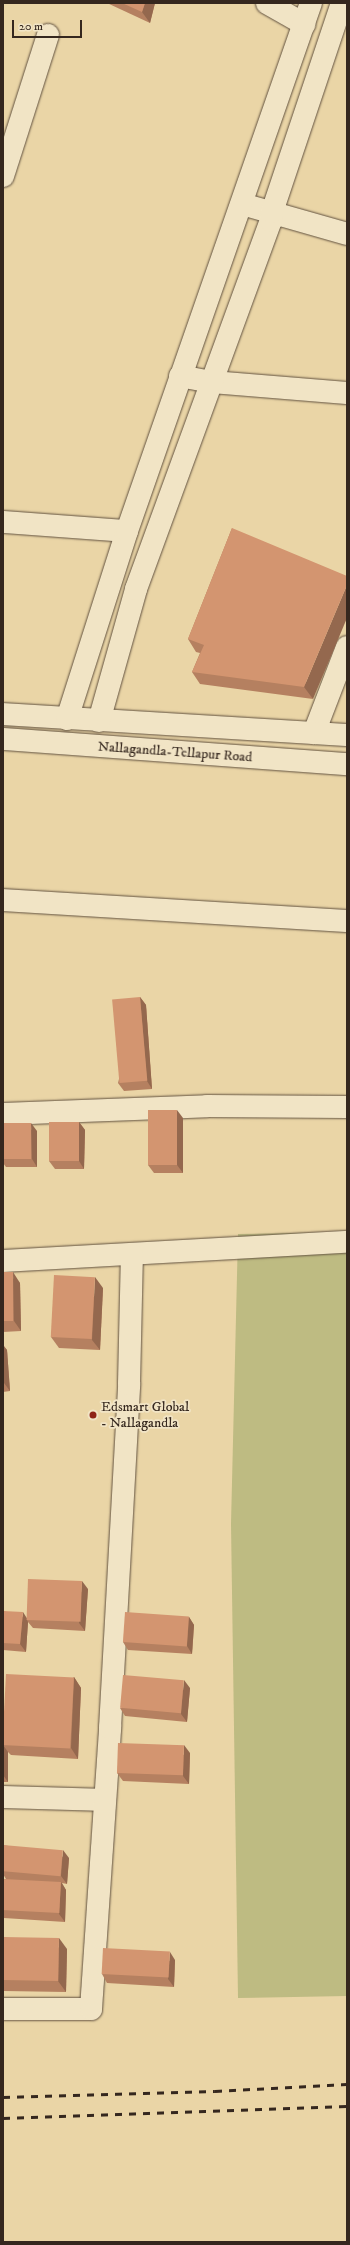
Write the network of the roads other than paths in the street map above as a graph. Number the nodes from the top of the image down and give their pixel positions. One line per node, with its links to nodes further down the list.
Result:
1 (267, 3): 4 (street)
2 (311, 3): 4 (street)
3 (342, 3): 8 (street)
4 (304, 24): 7 (street)
5 (48, 35): 6 (street)
6 (3, 176)
7 (242, 204): 8 (street); 10 (street)
8 (272, 212): 9 (street); 11 (street)
9 (347, 234)
10 (180, 376): 11 (street); 14 (street)
11 (212, 382): 12 (street); 18 (street)
12 (347, 393)
13 (3, 522): 14 (street)
14 (128, 531): 17 (street)
15 (347, 647): 19 (street)
16 (3, 714): 17 (street, Nallagandla-Tellapur Road)
17 (67, 719): 18 (street, Nallagandla-Tellapur Road)
18 (99, 721): 19 (street, Nallagandla-Tellapur Road)
19 (314, 733): 20 (street, Nallagandla-Tellapur Road)
20 (347, 735)
21 (3, 739): 22 (street, Nallagandla-Tellapur Road)
22 (347, 764)
23 (3, 900): 24 (street)
24 (347, 921)
25 (347, 1107): 26 (street)
26 (3, 1114)
27 (347, 1242): 28 (street)
28 (132, 1254): 29 (street); 31 (street)
29 (3, 1261)
30 (3, 1797): 31 (street)
31 (105, 1800): 32 (street)
32 (3, 2009)

